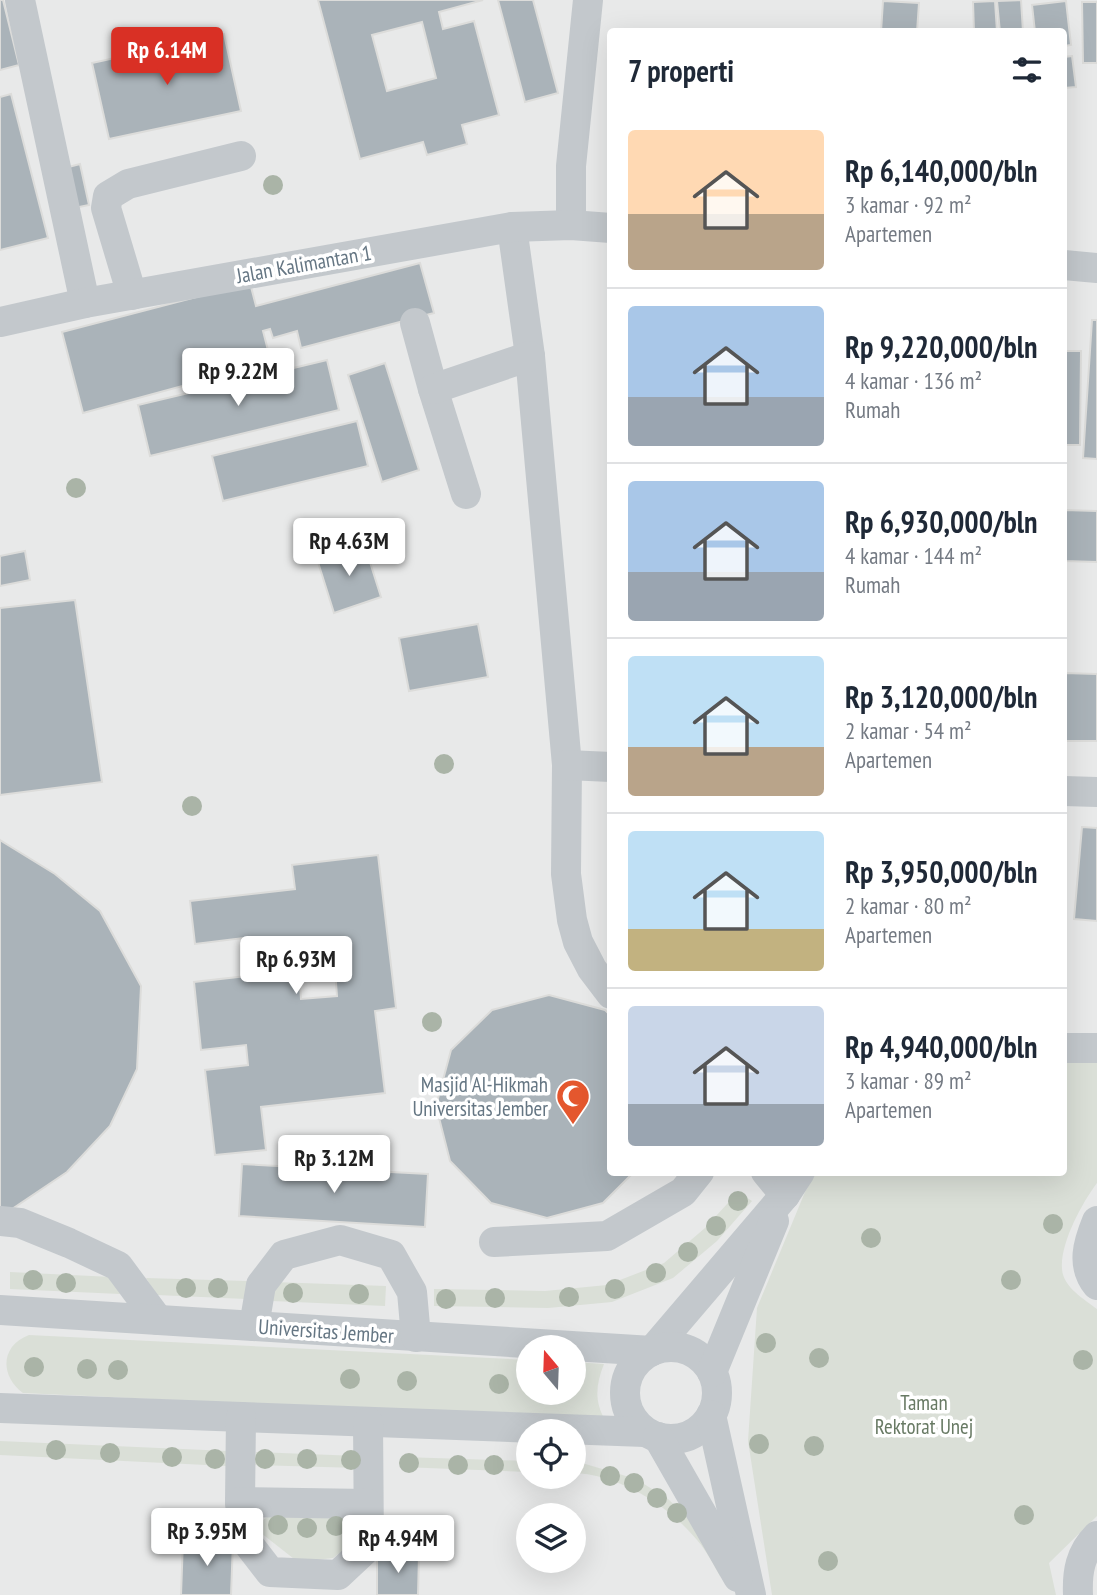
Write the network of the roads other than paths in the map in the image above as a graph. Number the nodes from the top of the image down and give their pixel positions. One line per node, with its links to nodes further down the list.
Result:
1 (20, 0): 10 (lane)
2 (588, 0): 4 (lane)
3 (241, 156): 9 (lane)
4 (571, 225): 5 (lane, Jalan Kalimantan 1); 6 (lane, Jalan Kalimantan 1)
5 (512, 227): 9 (lane, Jalan Kalimantan 1); 13 (lane)
6 (607, 228)
7 (1067, 265): 8 (lane)
8 (1097, 268)
9 (132, 295): 10 (lane, Jalan Kalimantan 1)
10 (85, 303): 11 (lane, Jalan Kalimantan 1)
11 (0, 322)
12 (415, 323): 14 (lane)
13 (530, 356): 14 (lane); 16 (lane)
14 (433, 389): 15 (lane)
15 (466, 494)
16 (567, 765): 17 (lane); 20 (lane)
17 (607, 767)
18 (1067, 791): 19 (lane)
19 (1097, 792)
20 (607, 988)
21 (1067, 1048): 22 (lane)
22 (1097, 1048)
23 (696, 1176): 27 (lane)
24 (784, 1180): 33 (lane); 34 (lane)
25 (0, 1221): 30 (lane)
26 (1097, 1221): 28 (lane)
27 (494, 1242)
28 (1097, 1285)
29 (0, 1310): 30 (lane, Universitas Jember)
30 (158, 1320): 31 (lane, Universitas Jember)
31 (254, 1326): 32 (lane, Universitas Jember); 32 (lane)
32 (416, 1336): 33 (lane, Universitas Jember)
33 (652, 1351): 34 (lane); 39 (lane)
34 (712, 1372): 36 (lane)
35 (0, 1408): 37 (lane)
36 (712, 1415): 39 (lane); 43 (lane)
37 (241, 1417): 38 (lane); 40 (lane)
38 (368, 1422): 39 (lane); 41 (lane)
39 (651, 1435): 43 (lane)
40 (240, 1502): 41 (lane); 41 (lane)
41 (368, 1504)
42 (1097, 1536): 44 (lane)
43 (750, 1595)
44 (1078, 1595)

